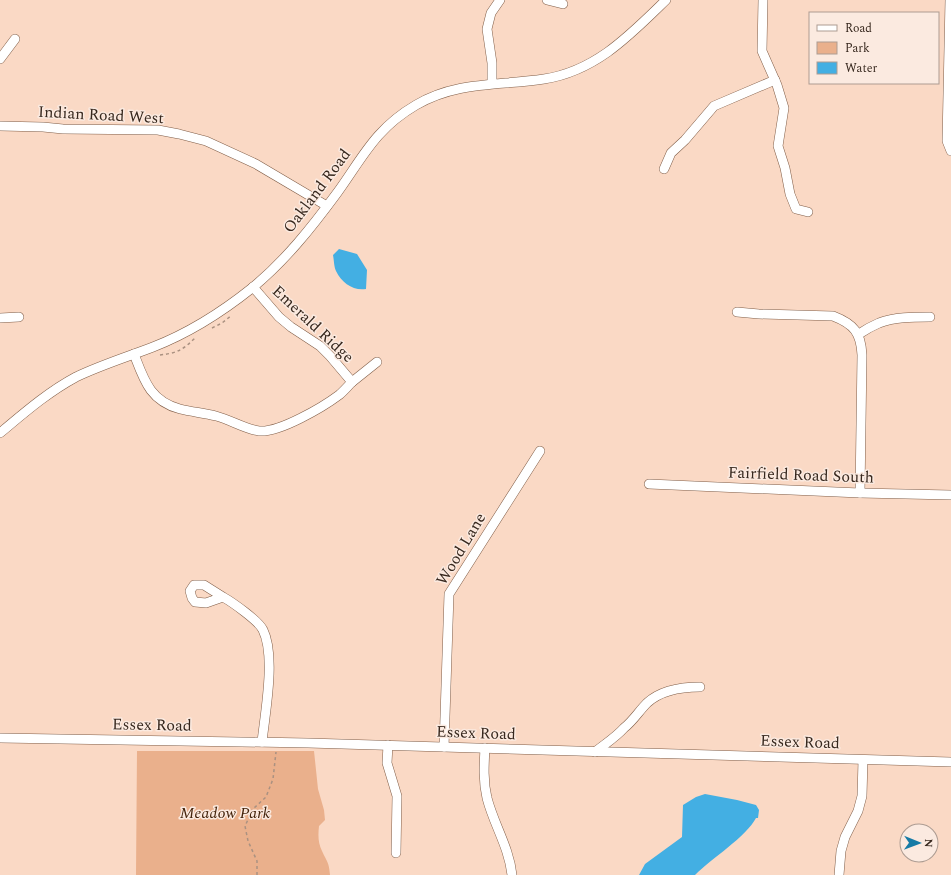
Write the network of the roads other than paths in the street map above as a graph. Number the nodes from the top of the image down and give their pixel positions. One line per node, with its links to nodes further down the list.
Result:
1 (500, 0): 10 (street)
2 (547, 0): 6 (street)
3 (666, 0): 10 (street, Oakland Road)
4 (763, 0): 9 (street)
5 (950, 0): 12 (street)
6 (563, 4)
7 (15, 39): 8 (street)
8 (0, 60)
9 (776, 83): 13 (street); 15 (street)
10 (492, 84): 14 (street, Oakland Road)
11 (0, 126): 14 (street, Indian Road West)
12 (951, 151)
13 (664, 170)
14 (327, 206): 16 (street, Oakland Road)
15 (808, 212)
16 (253, 287): 22 (street, Oakland Road); 24 (street, Emerald Ridge)
17 (736, 312): 21 (street)
18 (20, 317): 20 (street)
19 (930, 317): 21 (street)
20 (0, 318)
21 (859, 334): 28 (street)
22 (134, 354): 24 (street, Emerald Ridge); 25 (street, Oakland Road)
23 (377, 362): 24 (street, Emerald Ridge)
24 (352, 382)
25 (0, 433)
26 (540, 451): 35 (street, Wood Lane)
27 (649, 484): 28 (street, Fairfield Road South)
28 (860, 493): 29 (street, Fairfield Road South)
29 (951, 495)
30 (223, 596): 33 (street)
31 (700, 687): 37 (street)
32 (0, 738): 33 (street, Essex Road)
33 (262, 742): 34 (street, Essex Road)
34 (388, 745): 35 (street, Essex Road); 40 (street)
35 (444, 747): 36 (street, Essex Road)
36 (485, 748): 37 (street, Essex Road); 41 (street)
37 (595, 752): 38 (street, Essex Road)
38 (863, 760): 39 (street, Essex Road); 42 (street)
39 (951, 762)
40 (396, 853)
41 (512, 875)
42 (839, 875)

